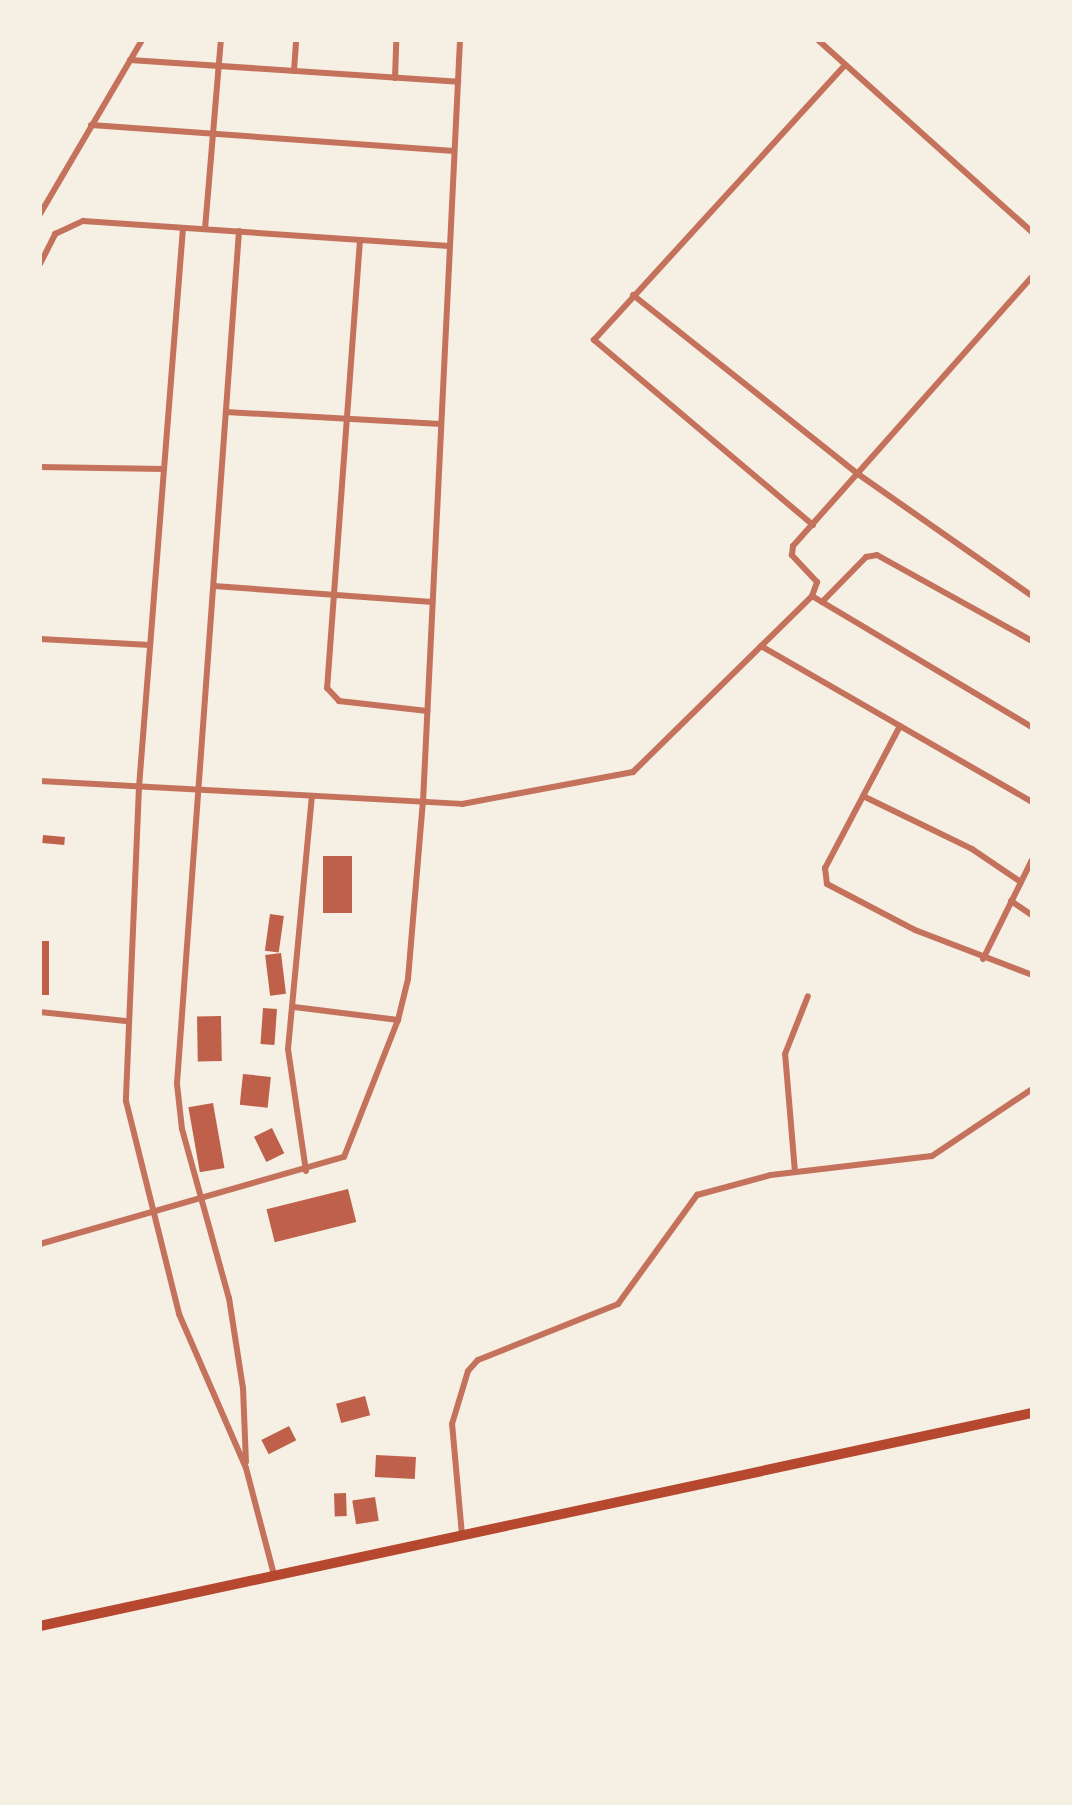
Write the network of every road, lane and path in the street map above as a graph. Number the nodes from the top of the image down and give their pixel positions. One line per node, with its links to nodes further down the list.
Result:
1 (142, 40): 7 (street)
2 (221, 40): 9 (street)
3 (296, 40): 10 (street)
4 (396, 40): 11 (street)
5 (460, 40): 12 (street)
6 (818, 40): 8 (street)
7 (130, 60): 9 (street); 13 (street)
8 (845, 64): 20 (street); 25 (street)
9 (219, 66): 10 (street); 14 (street)
10 (294, 71): 11 (street)
11 (395, 78): 12 (street)
12 (458, 82): 15 (street)
13 (91, 125): 14 (street); 16 (street)
14 (213, 135): 15 (street); 18 (street)
15 (455, 151): 22 (street)
16 (40, 214)
17 (183, 228): 18 (street); 23 (street); 30 (street)
18 (205, 229): 19 (street)
19 (239, 232): 21 (street); 26 (street)
20 (1032, 232)
21 (360, 240): 22 (street); 27 (street)
22 (450, 246): 28 (street)
23 (40, 264)
24 (1032, 277): 31 (street)
25 (633, 295): 31 (street); 32 (street)
26 (226, 412): 27 (street); 33 (street)
27 (347, 419): 28 (street); 34 (street)
28 (441, 424): 37 (street)
29 (40, 467): 30 (street)
30 (164, 469): 41 (street)
31 (858, 474): 32 (street); 36 (street)
32 (812, 524): 35 (street)
33 (214, 586): 34 (street); 48 (street)
34 (335, 595): 37 (street); 43 (street)
35 (812, 596): 38 (street); 42 (street)
36 (1032, 596)
37 (432, 602): 43 (street)
38 (822, 602): 40 (street); 45 (street)
39 (40, 639): 41 (street)
40 (1032, 641)
41 (150, 644): 47 (street)
42 (760, 646): 44 (street); 51 (street)
43 (427, 711): 51 (street)
44 (900, 726): 50 (street); 52 (street)
45 (1032, 728)
46 (40, 781): 47 (street)
47 (139, 787): 48 (street); 63 (street)
48 (200, 790): 49 (street); 67 (street)
49 (312, 796): 51 (street); 60 (street)
50 (863, 796): 54 (street); 57 (street)
51 (423, 802): 62 (street)
52 (1032, 802)
53 (1032, 860): 54 (street)
54 (1021, 882): 55 (street)
55 (1012, 901): 56 (street); 57 (street)
56 (1032, 915)
57 (983, 959): 58 (street)
58 (1032, 975)
59 (808, 996): 66 (street)
60 (294, 1007): 62 (street); 65 (street)
61 (40, 1012): 63 (street)
62 (398, 1020): 65 (street)
63 (126, 1021): 68 (street)
64 (1032, 1089): 66 (street)
65 (306, 1171): 67 (street)
66 (794, 1172): 72 (street)
67 (202, 1200): 68 (street); 71 (street)
68 (151, 1213): 69 (street); 71 (street)
69 (40, 1244)
70 (1032, 1413): 72 (highway)
71 (246, 1468): 73 (street)
72 (462, 1535): 73 (highway)
73 (274, 1575): 74 (highway)
74 (40, 1626)

